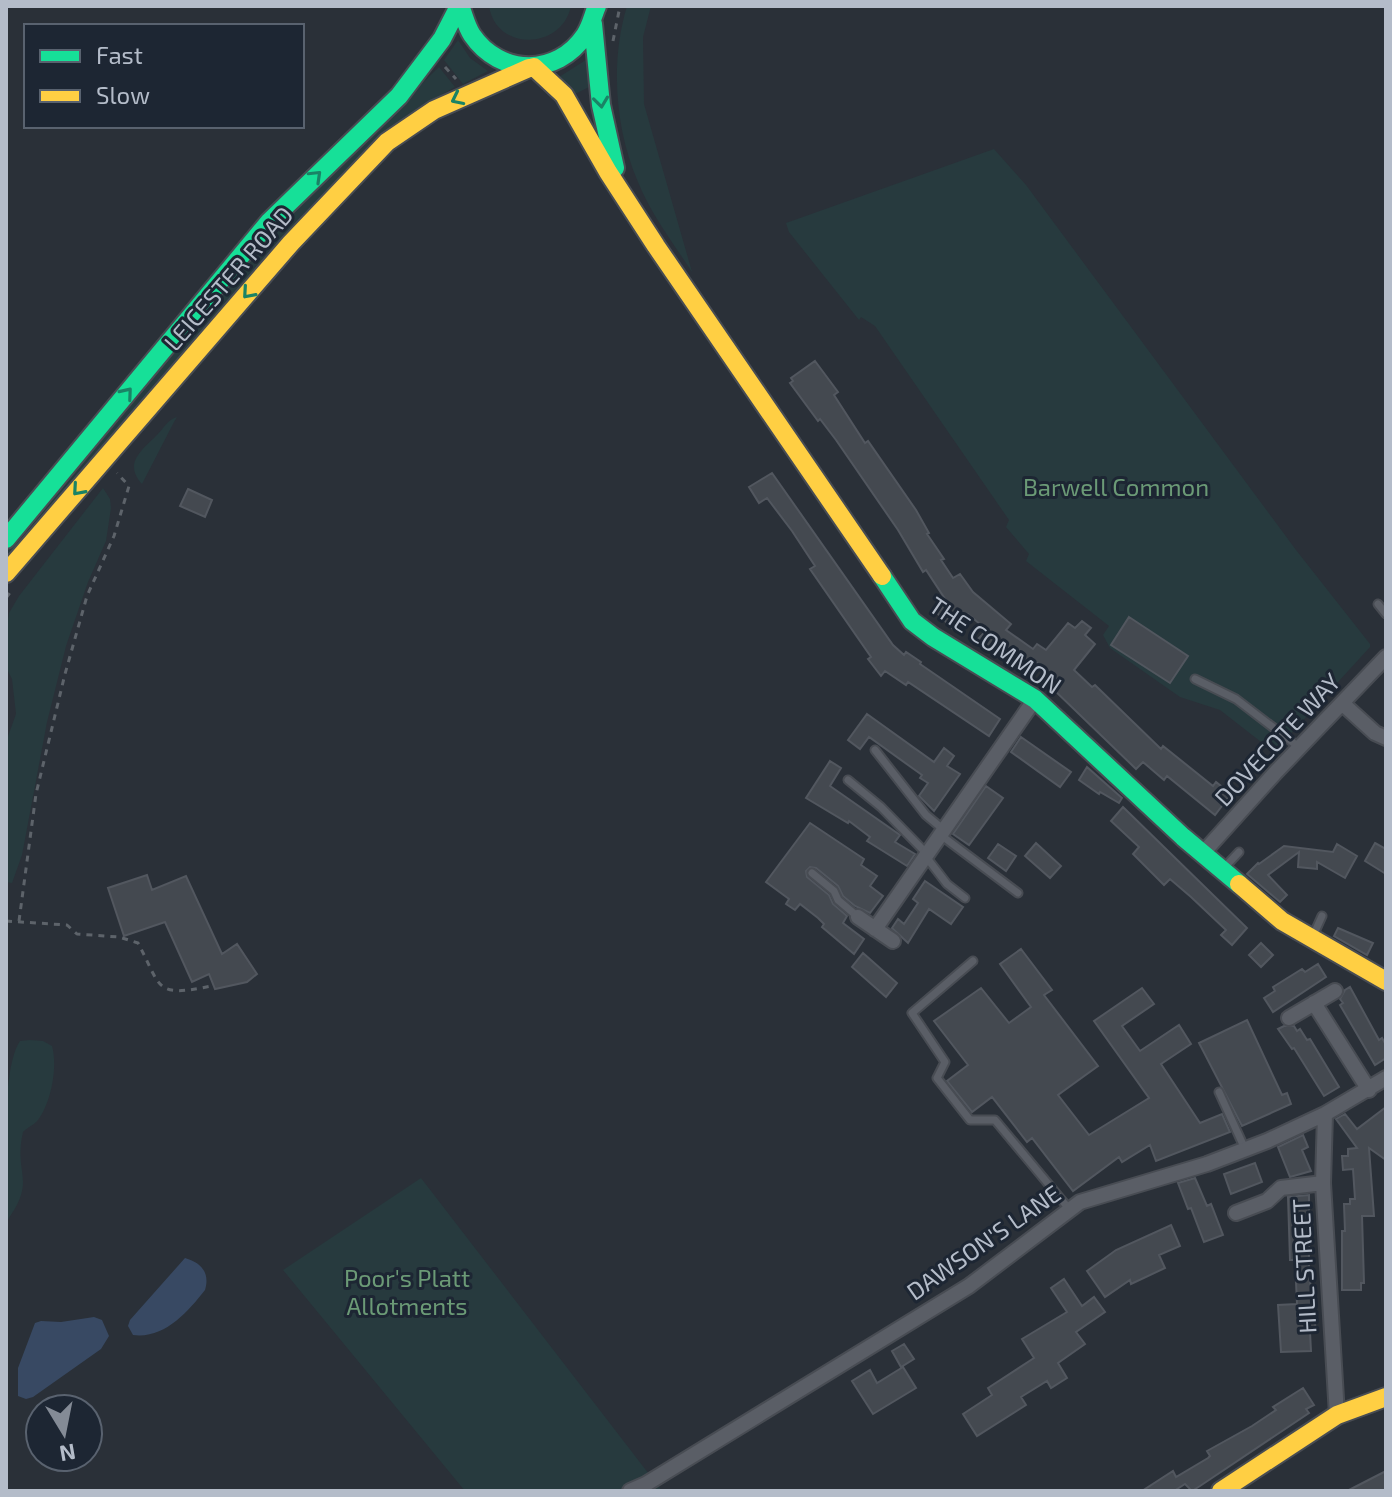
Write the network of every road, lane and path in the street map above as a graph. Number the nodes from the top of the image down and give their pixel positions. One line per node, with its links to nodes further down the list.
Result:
1 (460, 6): 3 (street); 6 (street, LEICESTER ROAD, one-way to 1)
2 (596, 11): 3 (street, LEICESTER ROAD); 4 (street, THE COMMON, one-way to 4)
3 (531, 67): 4 (street, THE COMMON); 7 (street, LEICESTER ROAD, one-way to 7)
4 (624, 194): 12 (street, THE COMMON)
5 (111, 467): 29 (path)
6 (6, 539)
7 (6, 573)
8 (1378, 604): 9 (lane)
9 (1386, 614)
10 (1386, 657): 13 (street, DOVECOTE WAY)
11 (1195, 679): 15 (lane)
12 (1035, 699): 18 (street); 20 (street, THE COMMON)
13 (1343, 704): 14 (street); 15 (street, DOVECOTE WAY)
14 (1386, 738)
15 (1301, 748): 20 (street, DOVECOTE WAY)
16 (875, 750): 18 (lane)
17 (848, 780): 21 (lane)
18 (944, 834): 21 (street); 24 (lane)
19 (1239, 852): 22 (lane)
20 (1203, 853): 22 (street, THE COMMON)
21 (928, 857): 25 (lane); 30 (street)
22 (1222, 870): 31 (street, THE COMMON)
23 (812, 873): 27 (lane)
24 (1018, 893)
25 (965, 898)
26 (1322, 916): 31 (lane)
27 (858, 917): 30 (street)
28 (6, 921): 29 (path)
29 (19, 921): 35 (path)
30 (875, 929): 32 (street)
31 (1312, 938): 34 (street, THE COMMON)
32 (893, 941)
33 (973, 961): 46 (lane)
34 (1380, 978): 37 (street)
35 (211, 986)
36 (1335, 991): 38 (street)
37 (1386, 994)
38 (1314, 1003): 39 (street); 41 (street)
39 (1289, 1018)
40 (1386, 1079): 41 (street, DAWSON'S LANE)
41 (1369, 1090): 43 (street, DAWSON'S LANE)
42 (1219, 1092): 44 (lane)
43 (1325, 1114): 44 (street, DAWSON'S LANE); 45 (street, HILL STREET)
44 (1245, 1149): 46 (street, DAWSON'S LANE)
45 (1323, 1183): 47 (street); 49 (street, HILL STREET)
46 (1070, 1210): 50 (street, DAWSON'S LANE)
47 (1236, 1213)
48 (1386, 1397): 49 (street)
49 (1337, 1415): 51 (street)
50 (630, 1491)
51 (1221, 1491)

